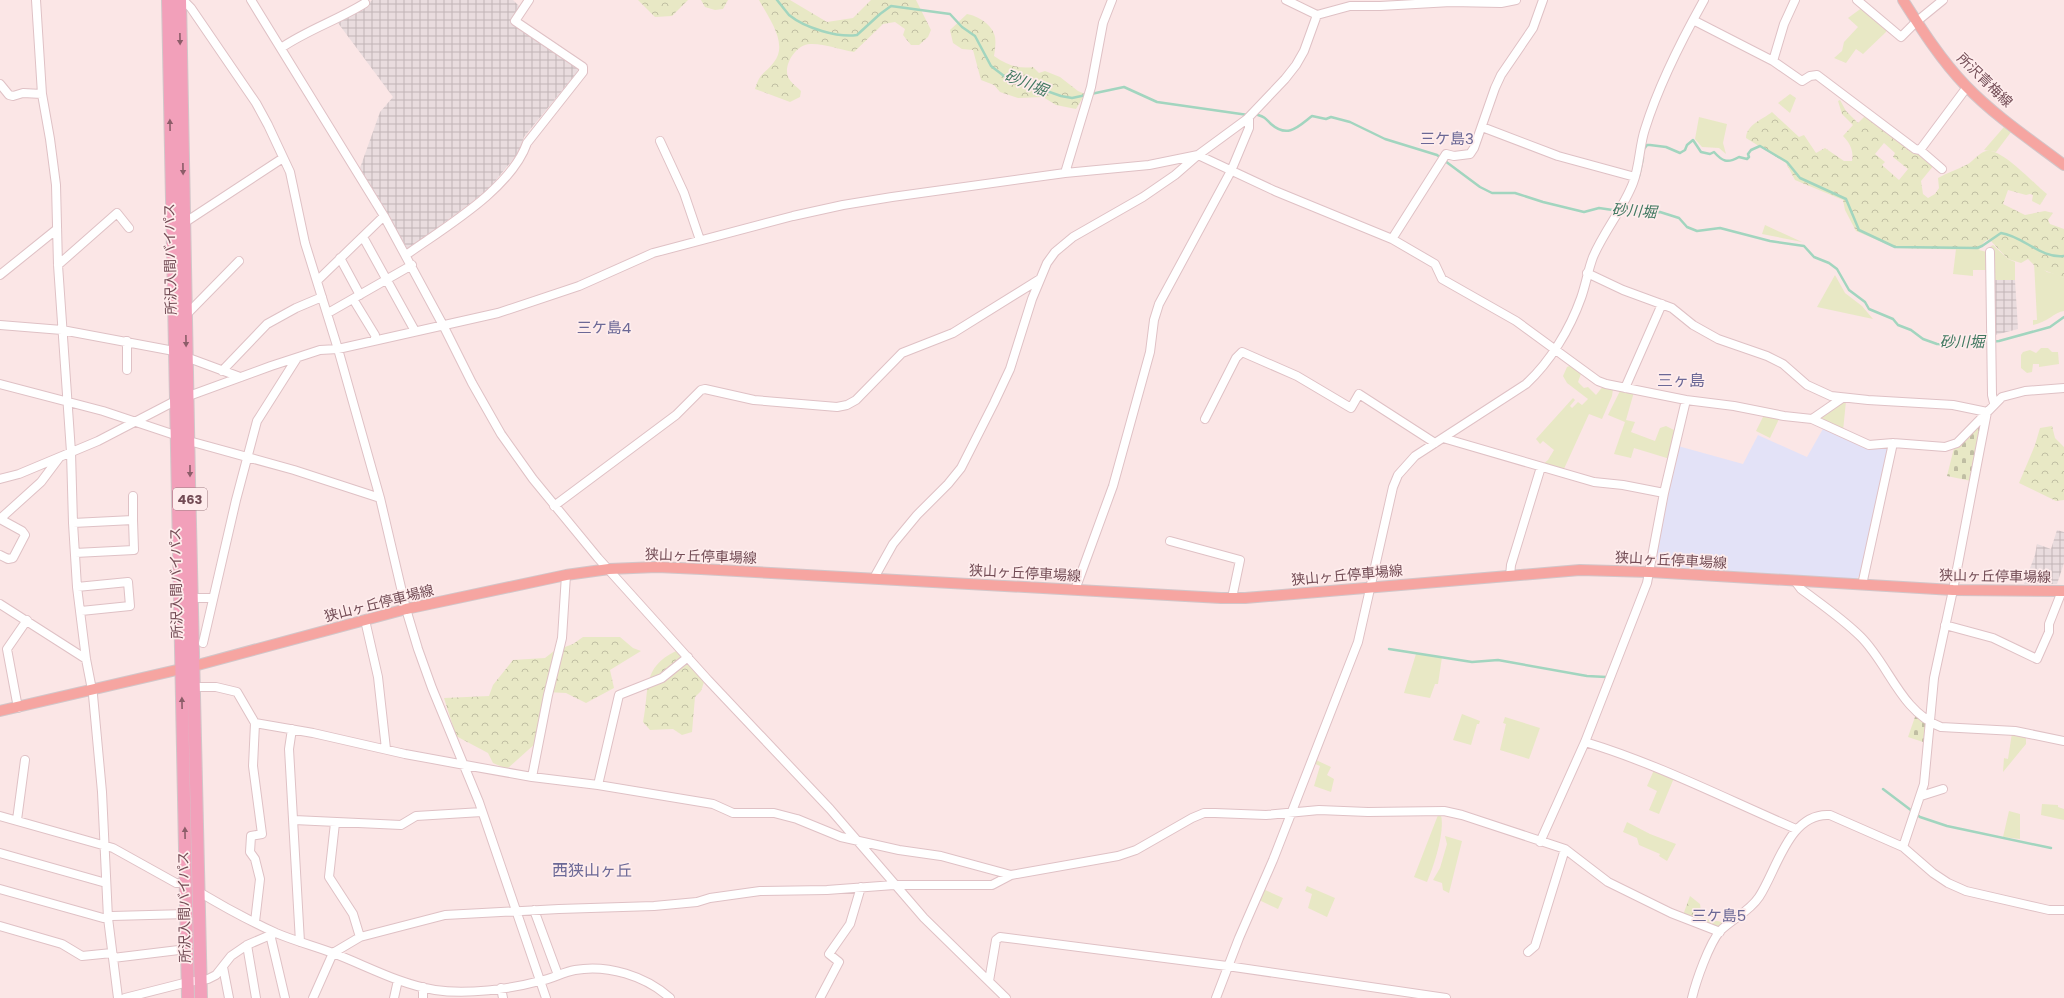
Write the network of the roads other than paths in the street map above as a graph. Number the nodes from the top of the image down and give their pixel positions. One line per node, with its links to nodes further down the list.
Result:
1 (36, 0): 24 (street)
2 (168, 0): 67 (highway, 所沢入間バイパス / 463, one-way to 2)
3 (180, 0): 37 (highway, 所沢入間バイパス / 463, one-way to 37)
4 (183, 0): 30 (street)
5 (251, 0): 20 (street)
6 (529, 0): 44 (street)
7 (1112, 0): 34 (street)
8 (1286, 0): 17 (street)
9 (1516, 0): 17 (street)
10 (1543, 0): 26 (street)
11 (1704, 0): 18 (street)
12 (1795, 0): 21 (street)
13 (1857, 0): 19 (street)
14 (1903, 0): 19 (main road, 所沢青梅線)
15 (1943, 0): 19 (street)
16 (365, 3): 20 (street)
17 (1317, 14): 25 (street)
18 (1693, 20): 21 (street); 35 (street)
19 (1916, 22): 23 (main road, 所沢青梅線)
20 (281, 48): 36 (street)
21 (1774, 61): 28 (street)
22 (1, 87): 24 (street)
23 (1967, 87): 28 (street); 31 (main road, 所沢青梅線)
24 (42, 94): 39 (street)
25 (1249, 117): 29 (street); 33 (street)
26 (1482, 127): 35 (street); 41 (street)
27 (660, 141): 42 (street)
28 (1920, 150): 32 (street)
29 (1198, 155): 33 (street); 34 (street); 51 (street)
30 (283, 158): 37 (street); 52 (street)
31 (2064, 165)
32 (1942, 169)
33 (1231, 171): 41 (street); 115 (street)
34 (1064, 173): 42 (street)
35 (1635, 177): 49 (street)
36 (384, 216): 40 (street); 44 (street)
37 (184, 223): 58 (highway, 所沢入間バイパス / 463)
38 (129, 228): 47 (street)
39 (57, 229): 47 (street); 50 (street)
40 (362, 237): 45 (street); 53 (street)
41 (1392, 239): 66 (street)
42 (700, 240): 60 (street)
43 (1990, 252): 81 (street)
44 (406, 255): 48 (street)
45 (340, 258): 52 (street); 55 (street)
46 (239, 261): 58 (street)
47 (58, 265): 61 (street)
48 (412, 265): 53 (street); 60 (street)
49 (1587, 273): 56 (street); 66 (street)
50 (0, 275)
51 (1040, 278): 99 (street); 110 (street)
52 (318, 280): 54 (street)
53 (386, 280): 55 (street); 62 (street)
54 (322, 297): 57 (street); 71 (street)
55 (357, 297): 57 (street); 63 (street)
56 (1662, 304): 74 (street); 77 (street)
57 (328, 313): 65 (street)
58 (185, 316): 68 (highway, 所沢入間バイパス / 463, one-way to 68)
59 (0, 325): 61 (street)
60 (444, 327): 62 (street); 99 (street)
61 (62, 330): 64 (street); 79 (street)
62 (414, 331): 63 (street)
63 (375, 340): 65 (street)
64 (127, 341): 67 (street); 70 (street)
65 (338, 349): 69 (street); 98 (street)
66 (1554, 350): 74 (street); 87 (street)
67 (174, 351): 80 (highway, 所沢入間バイパス / 463)
68 (186, 357): 71 (street); 76 (highway, 所沢入間バイパス / 463)
69 (297, 358): 72 (street); 93 (street)
70 (127, 370)
71 (222, 370): 72 (street)
72 (240, 377): 76 (street)
73 (0, 384): 79 (street)
74 (1625, 388): 78 (street)
75 (2064, 388): 81 (street)
76 (188, 397): 80 (street); 88 (highway, 所沢入間バイパス / 463)
77 (1841, 399): 82 (street); 83 (street)
78 (1686, 400): 83 (street); 96 (street)
79 (68, 401): 85 (street); 91 (street)
80 (175, 401): 85 (street); 86 (highway, 所沢入間バイパス / 463)
81 (1994, 403): 82 (street)
82 (1987, 412): 89 (street); 116 (street)
83 (1812, 419): 89 (street)
84 (1205, 420): 90 (street)
85 (135, 422): 86 (street); 91 (street)
86 (175, 436): 131 (highway, 所沢入間バイパス / 463)
87 (1443, 438): 90 (street); 94 (street)
88 (190, 441): 93 (street); 118 (highway, 所沢入間バイパス / 463, one-way to 118)
89 (1893, 443): 112 (street)
90 (1435, 444): 114 (street)
91 (72, 452): 92 (street); 102 (street)
92 (60, 457): 95 (street); 100 (street)
93 (247, 457): 98 (street); 119 (street)
94 (1541, 468): 96 (street); 109 (street)
95 (0, 479)
96 (1664, 493): 107 (street)
97 (133, 496): 101 (street)
98 (380, 498): 122 (street)
99 (554, 506): 106 (street)
100 (0, 519): 105 (street)
101 (133, 520): 102 (street); 104 (street)
102 (73, 524): 104 (street)
103 (1170, 541): 120 (street)
104 (75, 553): 113 (street)
105 (0, 555)
106 (609, 570): 108 (main road, 狭山ヶ丘停車場線); 110 (main road, 狭山ヶ丘停車場線); 128 (street)
107 (1650, 572): 109 (main road, 狭山ヶ丘停車場線); 111 (main road, 狭山ヶ丘停車場線); 140 (street)
108 (566, 575): 122 (main road, 狭山ヶ丘停車場線); 144 (street)
109 (1510, 576): 114 (main road, 狭山ヶ丘停車場線)
110 (874, 578): 115 (main road, 狭山ヶ丘停車場線)
111 (1795, 581): 112 (main road, 狭山ヶ丘停車場線); 136 (street)
112 (1862, 585): 116 (main road, 狭山ヶ丘停車場線)
113 (77, 587): 123 (street); 123 (street)
114 (1369, 587): 120 (main road, 狭山ヶ丘停車場線); 149 (street)
115 (1075, 590): 120 (main road, 狭山ヶ丘停車場線)
116 (1953, 590): 117 (main road, 狭山ヶ丘停車場線); 126 (street)
117 (2063, 591): 126 (street)
118 (191, 598): 119 (street); 130 (highway, 所沢入間バイパス / 463)
119 (212, 598): 127 (street)
120 (1232, 598)
121 (0, 604): 124 (street)
122 (406, 610): 125 (main road, 狭山ヶ丘停車場線); 143 (street)
123 (80, 611): 129 (street)
124 (27, 620): 129 (street); 134 (street)
125 (365, 620): 130 (main road, 狭山ヶ丘停車場線); 141 (street)
126 (1945, 625): 136 (street)
127 (203, 643)
128 (688, 657): 145 (street); 155 (street)
129 (86, 659): 133 (street)
130 (194, 666): 131 (main road, 狭山ヶ丘停車場線); 167 (highway, 所沢入間バイパス / 463)
131 (181, 669): 133 (main road, 狭山ヶ丘停車場線); 163 (highway, 所沢入間バイパス / 463, one-way to 131)
132 (200, 687): 137 (street)
133 (92, 689): 134 (main road, 狭山ヶ丘停車場線); 157 (street)
134 (18, 708): 135 (main road, 狭山ヶ丘停車場線)
135 (0, 711)
136 (1930, 722): 139 (street); 147 (street)
137 (255, 723): 138 (street); 173 (street)
138 (292, 729): 141 (street); 152 (street)
139 (2064, 740)
140 (1585, 742): 154 (street); 156 (street)
141 (386, 749): 143 (street)
142 (25, 760): 151 (street)
143 (465, 765): 144 (street); 148 (street)
144 (532, 777): 145 (street)
145 (598, 785): 155 (street)
146 (1944, 789): 147 (street)
147 (1921, 796): 158 (street)
148 (482, 812): 153 (street); 170 (street)
149 (1292, 813): 156 (street); 161 (street); 184 (street)
150 (1, 819): 151 (street)
151 (17, 820): 157 (street)
152 (294, 820): 153 (street); 178 (street)
153 (335, 823): 177 (street)
154 (1796, 829): 158 (street); 175 (street)
155 (858, 841): 161 (street); 164 (street)
156 (1540, 842): 159 (street)
157 (104, 846): 162 (street); 163 (street)
158 (1903, 847): 169 (street)
159 (1565, 849): 175 (street); 181 (street)
160 (0, 853): 162 (street)
161 (1011, 875): 164 (street)
162 (106, 883): 172 (street)
163 (186, 883): 171 (highway, 所沢入間バイパス / 463)
164 (894, 885): 165 (street); 190 (street)
165 (861, 886): 168 (street); 208 (street)
166 (0, 889): 172 (street)
167 (199, 892): 173 (street); 187 (highway, 所沢入間バイパス / 463)
168 (534, 910): 170 (street); 186 (street)
169 (2064, 910)
170 (516, 911): 177 (street); 189 (street)
171 (187, 914): 172 (street); 180 (highway, 所沢入間バイパス / 463)
172 (108, 918): 183 (street)
173 (254, 922): 176 (street)
174 (0, 926): 183 (street)
175 (1720, 932): 212 (street)
176 (273, 933): 178 (street); 179 (street); 201 (street)
177 (360, 936): 182 (street)
178 (300, 942): 182 (street)
179 (246, 945): 185 (street); 200 (street)
180 (187, 949): 183 (street); 191 (highway, 所沢入間バイパス / 463)
181 (1528, 952)
182 (333, 953): 188 (street); 202 (street)
183 (113, 956): 195 (street)
184 (1227, 966): 190 (street); 210 (street); 211 (street)
185 (223, 967): 187 (street); 199 (street)
186 (558, 975): 189 (street); 207 (street)
187 (200, 979): 191 (street); 198 (highway, 所沢入間バイパス / 463)
188 (398, 980): 192 (street); 203 (street)
189 (542, 981): 193 (street); 206 (street)
190 (989, 981): 209 (street)
191 (188, 982): 196 (street); 197 (highway, 所沢入間バイパス / 463)
192 (423, 986): 194 (street); 204 (street)
193 (501, 988): 194 (street); 205 (street)
194 (449, 994)
195 (118, 998)
196 (125, 998)
197 (188, 998)
198 (201, 998)
199 (229, 998)
200 (256, 998)
201 (285, 998)
202 (313, 998)
203 (394, 998)
204 (424, 998)
205 (503, 998)
206 (546, 998)
207 (670, 998)
208 (820, 998)
209 (1006, 998)
210 (1216, 998)
211 (1446, 998)
212 (1692, 998)

